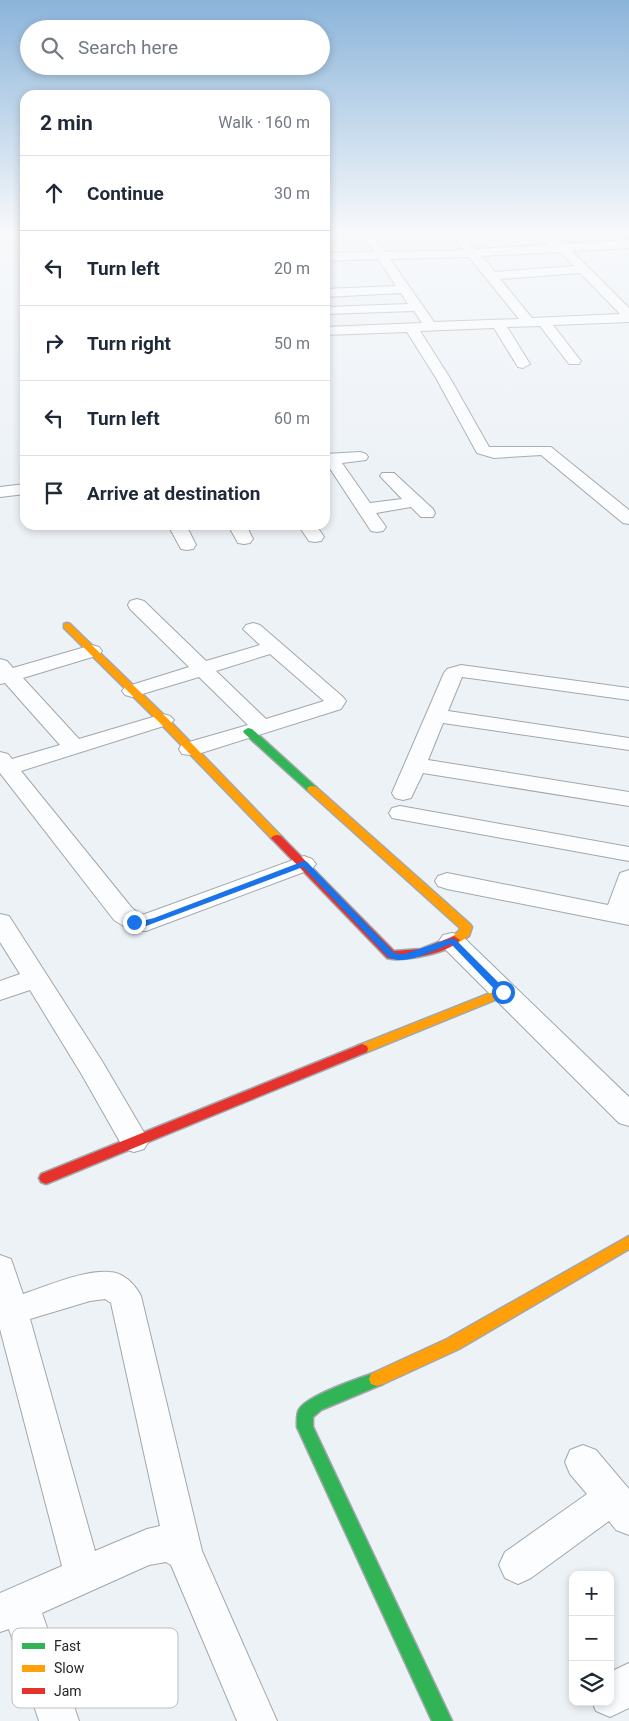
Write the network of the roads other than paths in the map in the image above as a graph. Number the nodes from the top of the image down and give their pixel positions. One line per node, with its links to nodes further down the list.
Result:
1 (421, 311): 7 (street)
2 (520, 311): 4 (street)
3 (626, 317): 5 (street); 9 (street)
4 (529, 322): 5 (street); 6 (street)
5 (544, 322): 11 (street)
6 (498, 324): 7 (street); 12 (street)
7 (431, 327): 8 (street)
8 (411, 328): 10 (street); 19 (street)
9 (629, 330)
10 (330, 331)
11 (574, 361)
12 (523, 364)
13 (360, 457): 14 (street)
14 (330, 459)
15 (330, 460): 20 (street)
16 (388, 476): 20 (street)
17 (20, 490): 18 (street)
18 (0, 492)
19 (622, 507): 21 (street)
20 (365, 509): 22 (street)
21 (629, 518)
22 (377, 527)
23 (179, 530): 24 (street)
24 (186, 545)
25 (137, 605): 30 (street)
26 (67, 626): 29 (street)
27 (253, 629): 28 (street)
28 (273, 647): 30 (street); 36 (street)
29 (92, 652): 31 (street); 32 (street)
30 (203, 668): 32 (street); 36 (street)
31 (3, 673): 38 (street)
32 (132, 691): 35 (street)
33 (629, 694): 34 (street)
34 (436, 716): 37 (street); 41 (street)
35 (163, 720): 38 (street); 39 (street)
36 (255, 729): 39 (street); 49 (street)
37 (629, 744)
38 (74, 747): 40 (street)
39 (190, 749): 44 (street)
40 (4, 764): 44 (street)
41 (416, 765): 42 (street); 43 (street)
42 (629, 799)
43 (629, 854)
44 (304, 864): 49 (street)
45 (629, 878): 47 (street)
46 (447, 881): 47 (street)
47 (623, 916)
48 (0, 922): 50 (street)
49 (452, 941): 52 (street)
50 (37, 978): 51 (street); 54 (street)
51 (0, 991)
52 (503, 992): 53 (street); 54 (street)
53 (629, 1115)
54 (134, 1141): 55 (street)
55 (46, 1178)
56 (629, 1242): 71 (street)
57 (0, 1268): 58 (street)
58 (12, 1311): 61 (street); 63 (street)
59 (583, 1462): 60 (street)
60 (621, 1507): 62 (street)
61 (184, 1552): 63 (street); 70 (street)
62 (518, 1565)
63 (83, 1576): 64 (street)
64 (10, 1609): 65 (street)
65 (18, 1628)
66 (629, 1683): 67 (street)
67 (614, 1694)
68 (53, 1708): 69 (street)
69 (59, 1721)
70 (257, 1721)
71 (442, 1721)

